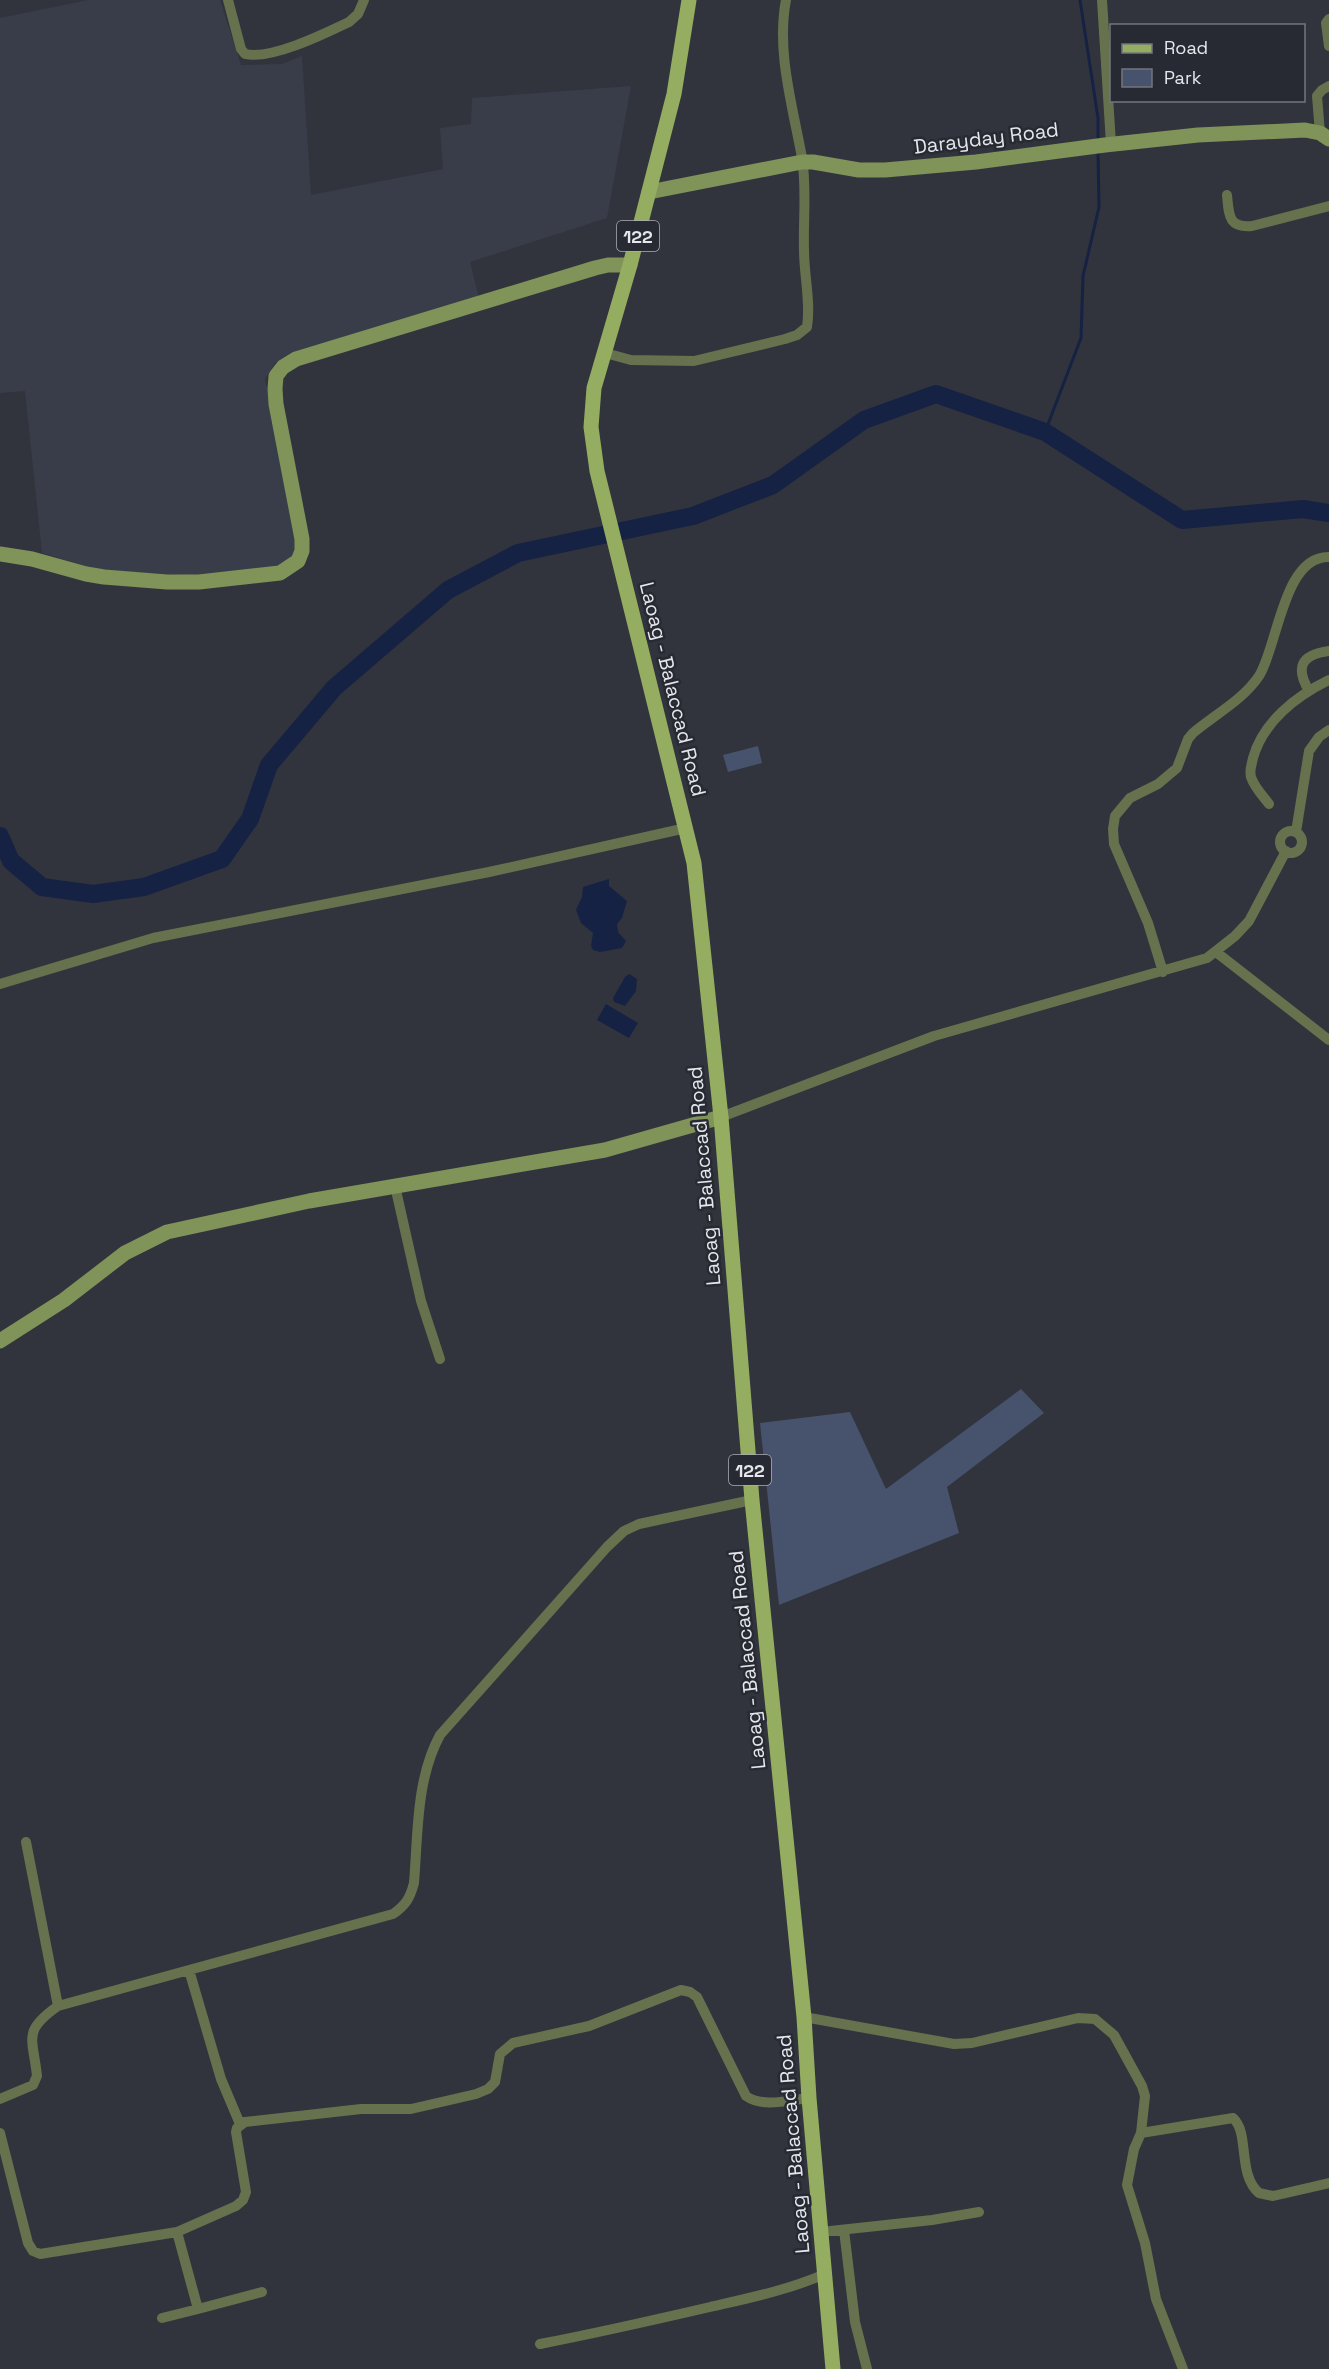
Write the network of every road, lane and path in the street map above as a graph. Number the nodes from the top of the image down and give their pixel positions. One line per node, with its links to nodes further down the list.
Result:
1 (228, 0): 2 (street)
2 (364, 0)
3 (689, 0): 12 (main road, Laoag - Balaccad Road / 122)
4 (786, 0): 11 (street)
5 (1102, 0): 10 (street)
6 (1329, 19): 7 (street)
7 (1329, 46)
8 (1329, 86): 9 (street)
9 (1325, 136): 10 (street, Darayday Road)
10 (1108, 144): 11 (street, Darayday Road)
11 (802, 162): 12 (street, Darayday Road); 16 (street)
12 (649, 192): 15 (main road, Laoag - Balaccad Road / 122)
13 (1227, 195): 14 (street)
14 (1329, 206)
15 (630, 265): 16 (main road, Laoag - Balaccad Road / 122); 17 (street)
16 (605, 352): 24 (main road, Laoag - Balaccad Road / 122)
17 (0, 554)
18 (1329, 557): 26 (street)
19 (1329, 651): 21 (street)
20 (1329, 680): 21 (street)
21 (1309, 691): 23 (street)
22 (1329, 730): 25 (street)
23 (1269, 804)
24 (686, 828): 27 (street); 29 (main road, Laoag - Balaccad Road / 122)
25 (1215, 952): 26 (street); 28 (street)
26 (1163, 972): 29 (street)
27 (0, 984)
28 (1329, 1040)
29 (720, 1117): 30 (street); 33 (main road, Laoag - Balaccad Road / 122)
30 (395, 1186): 31 (street); 32 (street)
31 (0, 1341)
32 (440, 1359)
33 (752, 1500): 35 (street); 37 (main road, Laoag - Balaccad Road / 122)
34 (26, 1842): 36 (street)
35 (189, 1970): 36 (street); 40 (street)
36 (58, 2006): 39 (street)
37 (804, 2017): 38 (main road, Laoag - Balaccad Road / 122); 42 (street)
38 (809, 2098): 40 (street); 47 (main road, Laoag - Balaccad Road / 122)
39 (0, 2099)
40 (240, 2124): 46 (street)
41 (0, 2133): 46 (street)
42 (1141, 2133): 43 (street); 55 (street)
43 (1329, 2183)
44 (979, 2212): 45 (street)
45 (844, 2230): 47 (street); 54 (street)
46 (177, 2232): 50 (street)
47 (821, 2232): 48 (main road, Laoag - Balaccad Road / 122)
48 (825, 2274): 52 (street); 53 (main road, Laoag - Balaccad Road / 122)
49 (262, 2292): 50 (street)
50 (198, 2309): 51 (street)
51 (162, 2318)
52 (540, 2344)
53 (833, 2369)
54 (867, 2369)
55 (1183, 2369)

